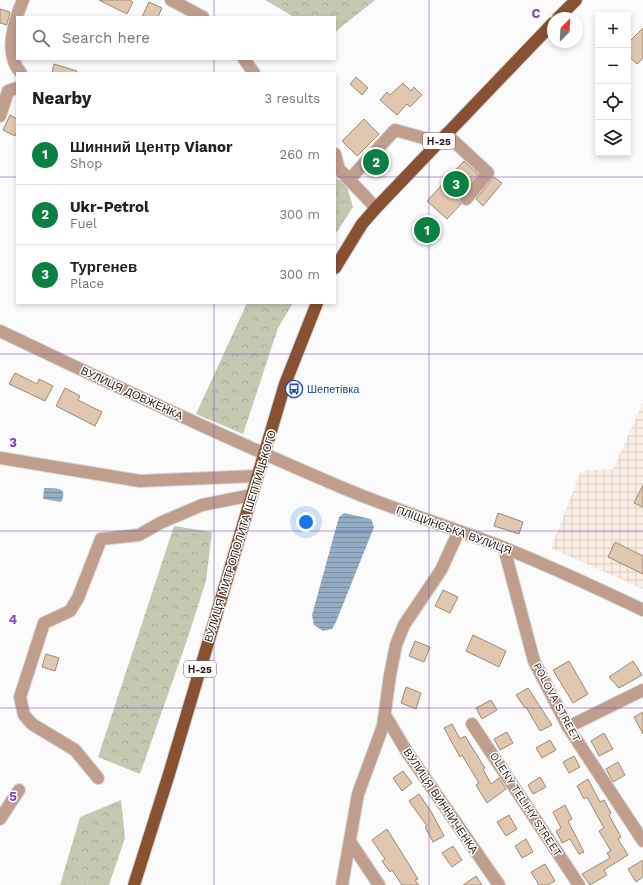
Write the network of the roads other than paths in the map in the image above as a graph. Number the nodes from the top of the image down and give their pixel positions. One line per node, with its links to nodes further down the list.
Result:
1 (23, 0): 5 (street)
2 (171, 0): 6 (street)
3 (576, 0): 4 (main road)
4 (564, 12)
5 (17, 16)
6 (200, 16)
7 (16, 20): 10 (street)
8 (547, 29): 14 (main road, Н-25)
9 (245, 60): 11 (street)
10 (20, 72)
11 (253, 72)
12 (16, 88): 13 (street)
13 (0, 116)
14 (442, 138): 16 (street); 17 (street); 18 (main road, Н-25)
15 (337, 168): 16 (street)
16 (349, 180): 18 (street)
17 (466, 199)
18 (376, 208): 19 (main road, Н-25)
19 (336, 266)
20 (317, 304): 22 (main road, ВУЛИЦЯ МИТРОПОЛИТА ШЕПТИЦЬКОГО / Н-25)
21 (0, 331): 22 (street, ВУЛИЦЯ ДОВЖЕНКА)
22 (264, 453): 24 (main road, ВУЛИЦЯ МИТРОПОЛИТА ШЕПТИЦЬКОГО / Н-25); 26 (street, ПЛІЩИНСЬКА ВУЛИЦЯ)
23 (0, 458): 24 (street)
24 (257, 476): 25 (main road, ВУЛИЦЯ МИТРОПОЛИТА ШЕПТИЦЬКОГО / Н-25)
25 (252, 495): 33 (street); 38 (main road, ВУЛИЦЯ МИТРОПОЛИТА ШЕПТИЦЬКОГО / Н-25)
26 (459, 531): 27 (street, ПЛІЩИНСЬКА ВУЛИЦЯ); 30 (street)
27 (504, 548): 28 (street, ПЛІЩИНСЬКА ВУЛИЦЯ); 32 (street, POLOVA STREET)
28 (643, 610)
29 (643, 690): 32 (street)
30 (385, 715): 37 (street); 41 (street, ВУЛИЦЯ ВИННИЧЕНКА)
31 (472, 724): 42 (street, OLENY TELIHY STREET)
32 (568, 727): 36 (street, POLOVA STREET)
33 (98, 778)
34 (19, 790): 35 (street)
35 (0, 819)
36 (643, 842)
37 (351, 843): 39 (street); 40 (street)
38 (134, 885)
39 (342, 885)
40 (379, 885)
41 (499, 885)
42 (579, 885)

